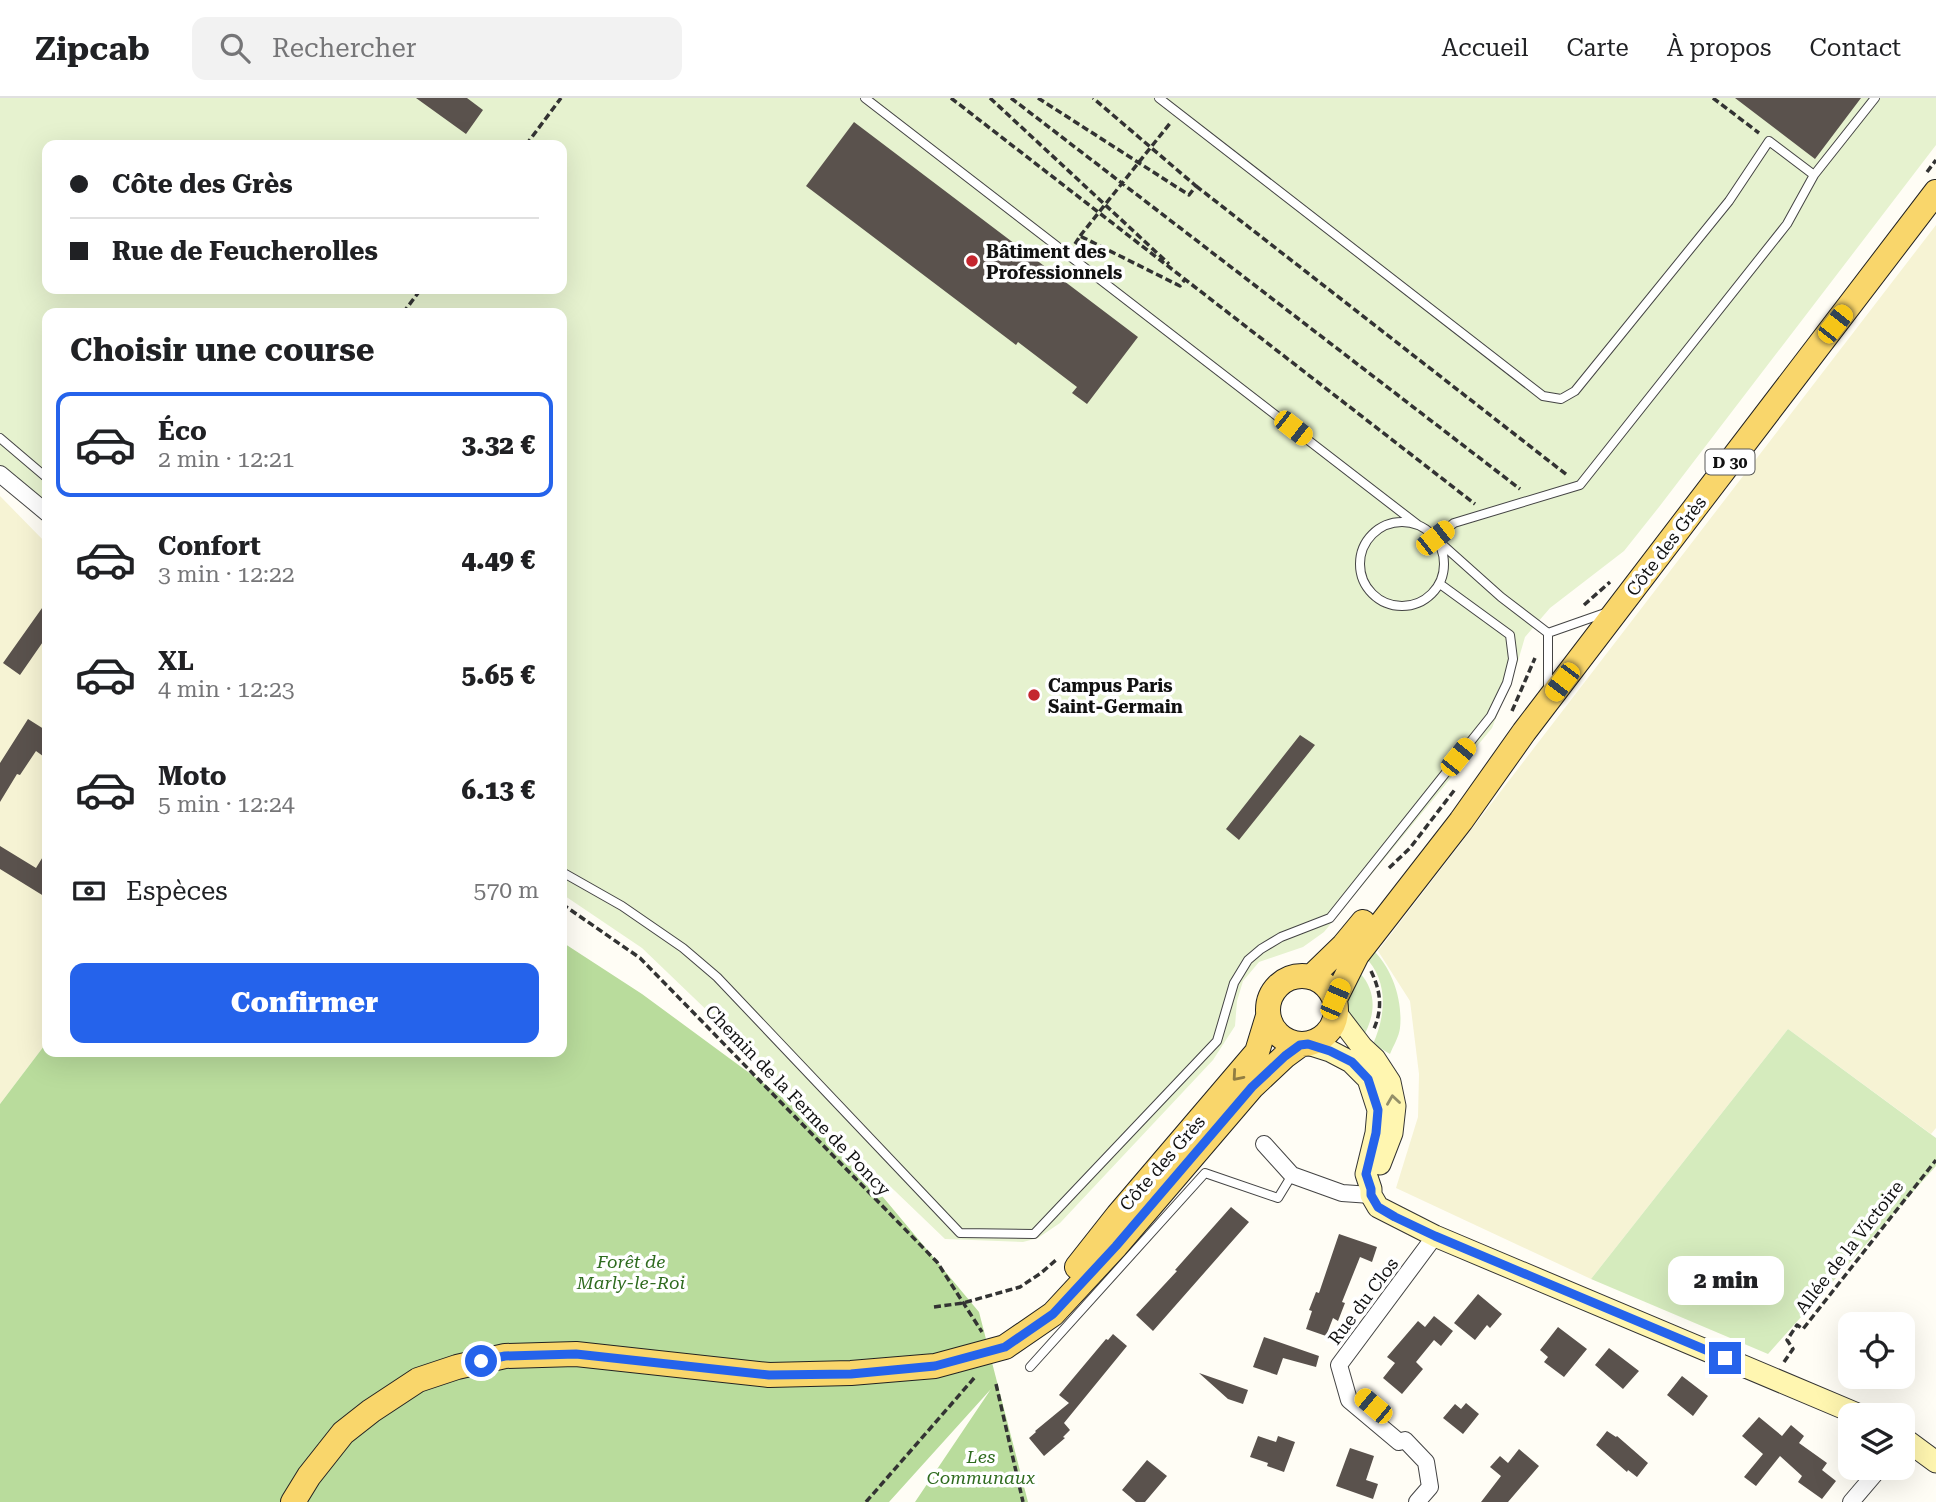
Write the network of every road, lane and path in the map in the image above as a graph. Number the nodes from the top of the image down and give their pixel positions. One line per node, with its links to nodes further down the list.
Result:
1 (561, 98): 12 (path)
2 (865, 98): 23 (lane)
3 (951, 98): 21 (path)
4 (990, 98): 20 (path)
5 (1011, 98): 17 (path)
6 (1038, 98): 15 (path)
7 (1093, 98): 14 (path)
8 (1159, 98): 11 (lane)
9 (1713, 98): 13 (path)
10 (1875, 98): 16 (lane)
11 (1178, 113): 13 (lane); 14 (path)
12 (530, 140)
13 (1769, 141): 16 (lane)
14 (1151, 147): 15 (path); 18 (path)
15 (1139, 163): 17 (path); 18 (path)
16 (1814, 175): 28 (lane)
17 (1123, 183): 20 (path); 29 (path)
18 (1196, 187): 28 (path)
19 (1936, 192): 35 (main road, Côte des Grès / D 30)
20 (1106, 205): 21 (path); 24 (path)
21 (1100, 213): 22 (path); 24 (path)
22 (1080, 236): 23 (path); 24 (path)
23 (1068, 254): 32 (lane)
24 (1185, 279): 31 (path)
25 (0, 438): 27 (lane)
26 (0, 474): 30 (street)
27 (42, 474)
28 (1580, 485): 29 (lane)
29 (1533, 499): 31 (lane)
30 (42, 509)
31 (1487, 513): 33 (lane)
32 (1418, 525): 33 (lane); 34 (lane)
33 (1435, 538): 34 (lane); 36 (lane)
34 (1440, 584): 39 (lane)
35 (1618, 608): 36 (lane); 37 (main road, Côte des Grès / D 30)
36 (1548, 633): 37 (lane)
37 (1548, 701): 38 (main road, Côte des Grès / D 30)
38 (1524, 732): 42 (main road, Côte des Grès / D 30); 43 (main road, Côte des Grès / D 30)
39 (567, 875)
40 (567, 907): 53 (path, Chemin de la Ferme de Poncy)
41 (1370, 968): 45 (path)
42 (1311, 977): 43 (main road); 44 (main road)
43 (1336, 1006): 46 (main road); 50 (street, one-way to 43)
44 (1268, 1016): 46 (main road); 55 (main road, Côte des Grès, one-way to 55)
45 (1371, 1034)
46 (1304, 1044): 50 (street); 56 (main road, Côte des Grès)
47 (1264, 1144): 49 (street)
48 (1936, 1160): 59 (path, Allée de la Victoire)
49 (1292, 1175): 50 (street); 57 (lane)
50 (1371, 1192): 51 (street)
51 (1435, 1236): 59 (street); 68 (street, Rue du Clos)
52 (1057, 1259): 53 (path)
53 (963, 1303): 54 (path); 55 (path, Chemin de la Ferme de Poncy)
54 (934, 1307)
55 (988, 1342): 56 (main road, Côte des Grès)
56 (935, 1366): 65 (main road, Côte des Grès)
57 (1030, 1367)
58 (981, 1370): 66 (path)
59 (1773, 1378): 61 (street)
60 (996, 1384): 67 (path)
61 (1838, 1406)
62 (1915, 1447): 63 (street)
63 (1936, 1462)
64 (1870, 1480): 69 (street)
65 (293, 1502)
66 (866, 1502)
67 (1023, 1502)
68 (1417, 1502)
69 (1851, 1502)

